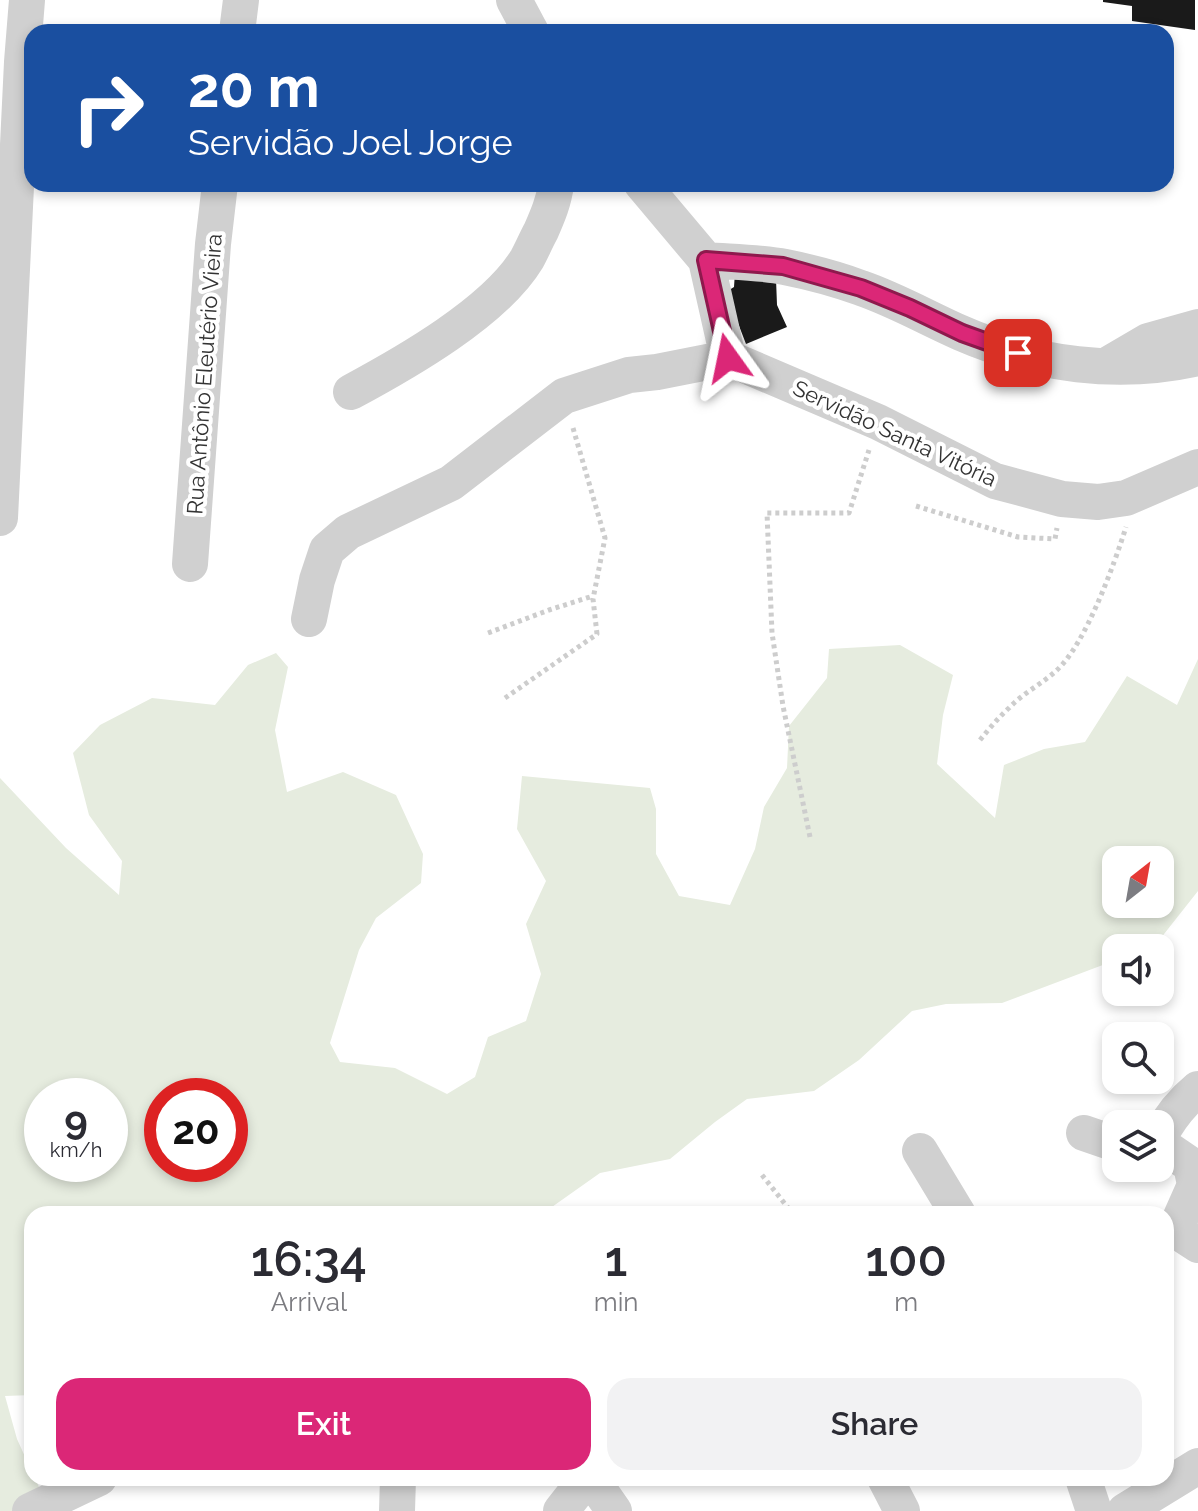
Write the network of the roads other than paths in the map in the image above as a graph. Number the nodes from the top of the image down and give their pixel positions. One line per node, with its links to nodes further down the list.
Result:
1 (27, 0): 4 (street)
2 (241, 0): 5 (street)
3 (514, 0): 6 (street)
4 (25, 24)
5 (238, 24)
6 (527, 24)
7 (24, 37): 18 (street)
8 (219, 192): 19 (street, Rua Antônio Eleutério Vieira)
9 (554, 192): 16 (street)
10 (649, 192): 11 (street)
11 (706, 260): 13 (street); 15 (street)
12 (1198, 327): 15 (street)
13 (728, 358): 17 (street, Servidão Santa Vitória); 20 (street)
14 (1198, 358): 15 (street)
15 (1103, 367)
16 (351, 392)
17 (1198, 467)
18 (0, 518)
19 (190, 564)
20 (309, 619)
21 (1198, 1089): 22 (street)
22 (1174, 1113)
23 (920, 1151): 25 (street)
24 (1174, 1153): 26 (street)
25 (953, 1206)
26 (1198, 1245)
27 (1198, 1466): 28 (street)
28 (1174, 1481)
29 (82, 1486): 36 (street)
30 (398, 1486): 37 (street)
31 (582, 1486): 38 (street)
32 (595, 1486): 39 (street)
33 (889, 1486): 40 (street)
34 (1086, 1486): 41 (street)
35 (1166, 1486): 42 (street)
36 (30, 1511)
37 (397, 1511)
38 (561, 1511)
39 (614, 1511)
40 (902, 1511)
41 (1094, 1511)
42 (1125, 1511)

